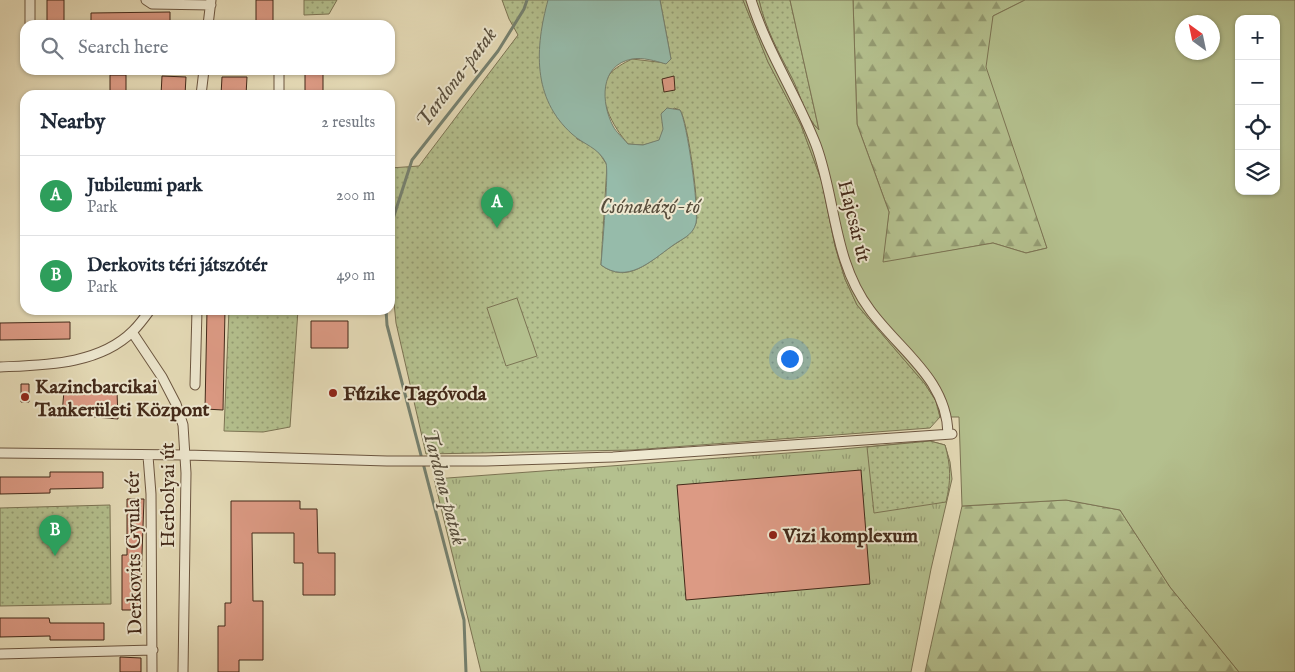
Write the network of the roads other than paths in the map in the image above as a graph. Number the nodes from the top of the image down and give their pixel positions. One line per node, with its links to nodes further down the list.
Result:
1 (30, 0): 5 (street)
2 (146, 0): 4 (street)
3 (751, 0): 16 (street, Hajcsár út)
4 (211, 3): 6 (street)
5 (30, 20)
6 (209, 20)
7 (203, 75): 9 (street)
8 (278, 75): 10 (street)
9 (202, 90)
10 (279, 90)
11 (146, 315): 13 (street)
12 (197, 315): 15 (street)
13 (132, 332): 14 (street); 18 (street, Herbolyai út)
14 (0, 366)
15 (195, 385)
16 (950, 434): 18 (street, Derkovits Gyula tér)
17 (0, 453): 19 (street, Derkovits Gyula tér)
18 (186, 455): 19 (street, Derkovits Gyula tér); 23 (street, Herbolyai út)
19 (148, 456): 20 (street, Derkovits Gyula tér)
20 (153, 650): 21 (street, Derkovits Gyula tér); 22 (street, Derkovits Gyula tér)
21 (0, 654)
22 (152, 672)
23 (183, 672)

